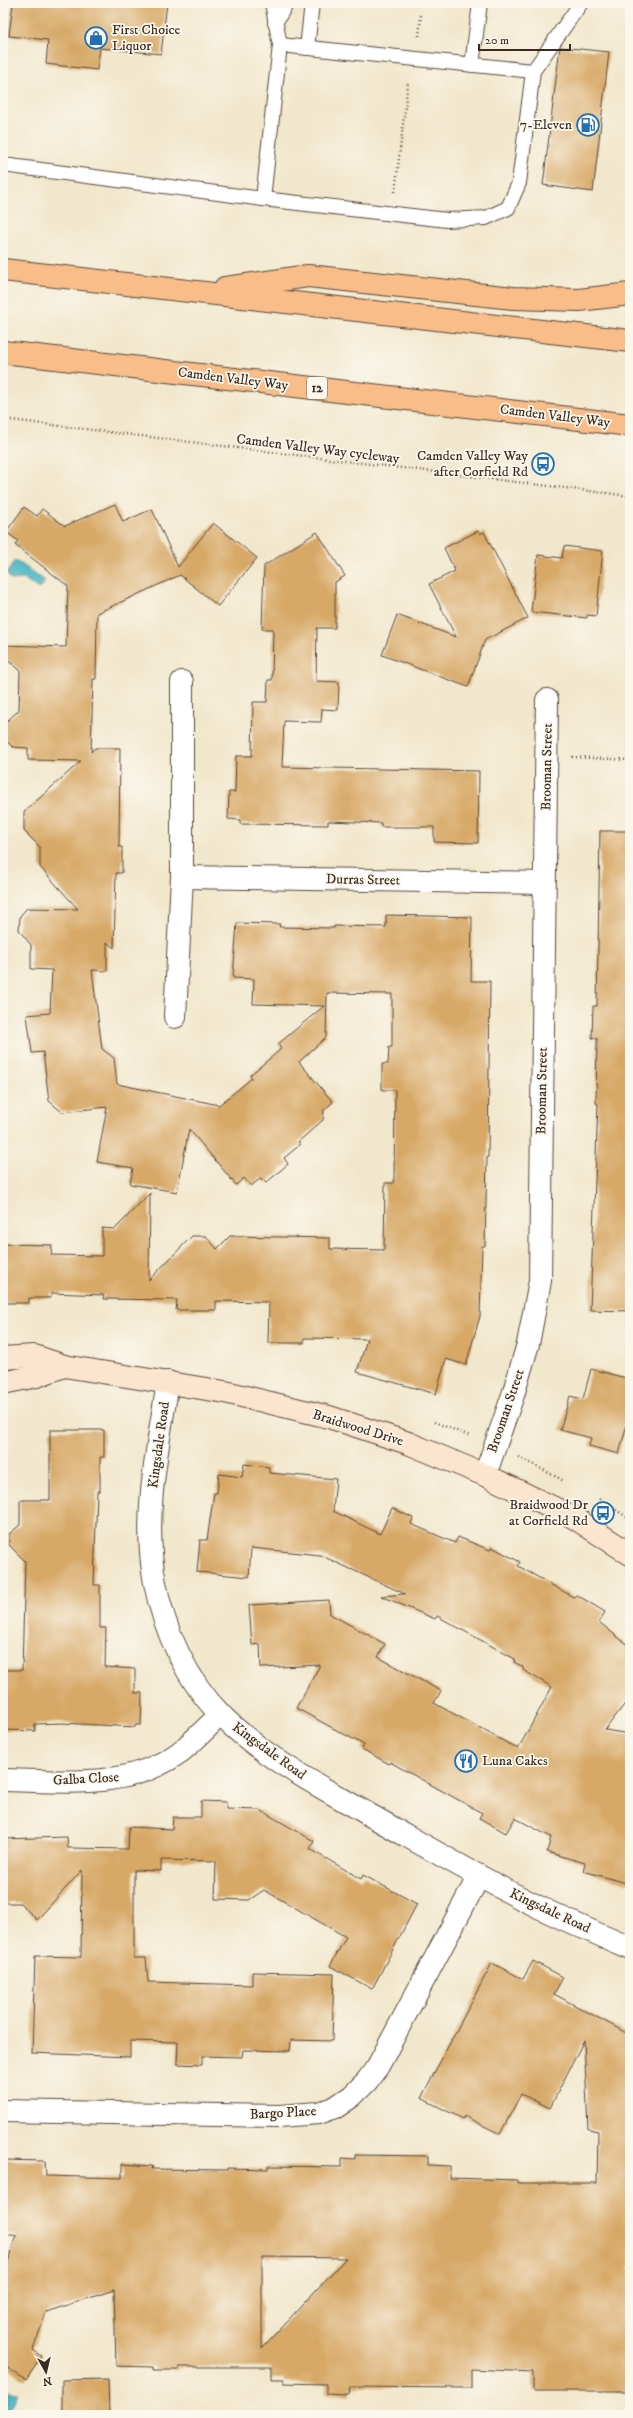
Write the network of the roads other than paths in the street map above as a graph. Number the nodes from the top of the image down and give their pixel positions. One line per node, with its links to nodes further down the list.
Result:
1 (272, 3): 6 (lane)
2 (287, 3): 6 (lane)
3 (312, 3): 8 (lane)
4 (480, 3): 9 (lane)
5 (581, 3): 10 (lane)
6 (275, 23): 7 (lane)
7 (280, 45): 8 (lane); 12 (lane)
8 (307, 48): 9 (lane)
9 (472, 65): 10 (lane)
10 (533, 71): 12 (lane)
11 (3, 165): 12 (lane)
12 (263, 199)
13 (3, 270): 14 (main road)
14 (194, 292): 15 (main road); 16 (main road)
15 (630, 294)
16 (630, 341)
17 (3, 352): 18 (main road, Camden Valley Way / 12)
18 (630, 425)
19 (182, 682): 21 (street)
20 (547, 700): 22 (street, Brooman Street)
21 (182, 877): 22 (street, Durras Street); 23 (street)
22 (544, 883): 28 (street, Brooman Street)
23 (175, 1018)
24 (3, 1358): 25 (street, Braidwood Drive)
25 (64, 1366): 26 (street, Braidwood Drive); 27 (street, Braidwood Drive)
26 (168, 1382): 28 (street, Braidwood Drive); 30 (street, Kingsdale Road)
27 (3, 1383)
28 (485, 1474): 29 (street, Braidwood Drive)
29 (630, 1554)
30 (220, 1715): 31 (street, Galba Close); 32 (street, Kingsdale Road)
31 (3, 1780)
32 (479, 1876): 33 (street, Kingsdale Road); 34 (street, Bargo Place)
33 (630, 1948)
34 (3, 2112)

